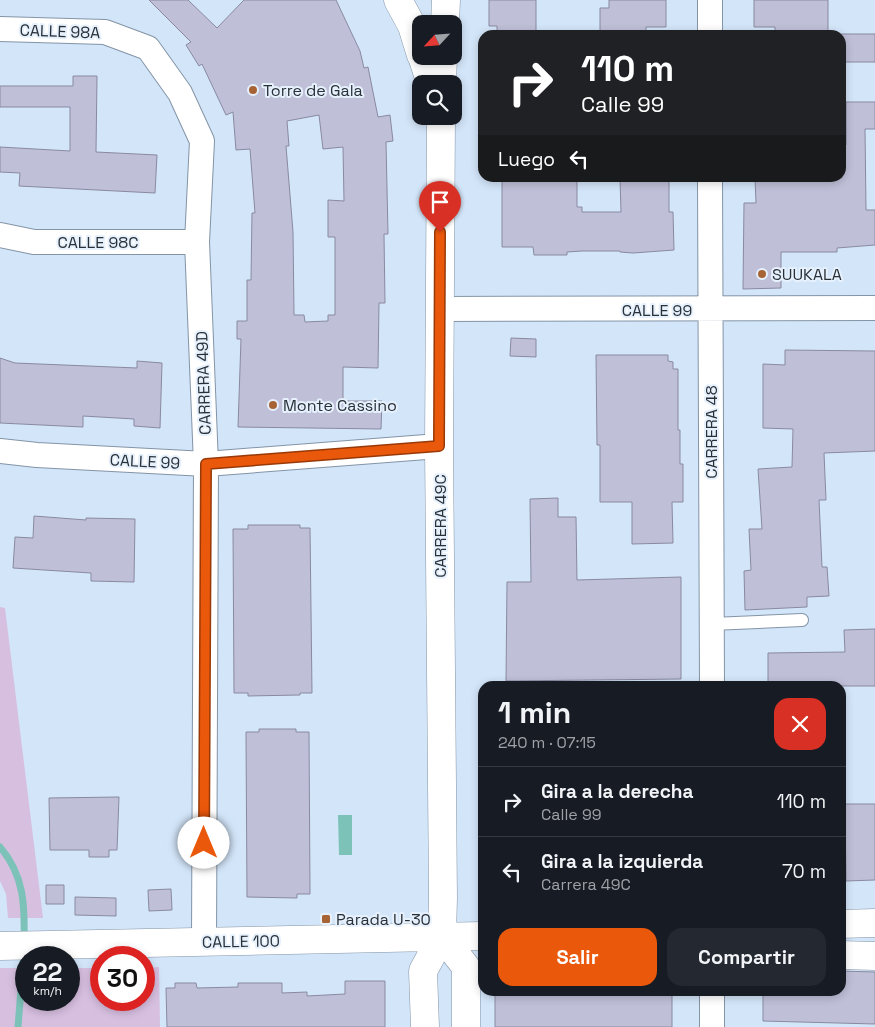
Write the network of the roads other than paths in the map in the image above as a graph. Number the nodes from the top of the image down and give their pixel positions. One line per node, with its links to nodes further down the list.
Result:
1 (398, 0): 5 (street)
2 (446, 0): 4 (street)
3 (710, 0): 7 (street)
4 (445, 15)
5 (412, 26)
6 (0, 29): 8 (street, CALLE 98A)
7 (710, 30)
8 (148, 48): 12 (street, CARRERA 49D)
9 (441, 125): 14 (street, CARRERA 49C)
10 (710, 182): 15 (street, CARRERA 48)
11 (0, 235): 12 (street, CALLE 98C)
12 (197, 242): 18 (street, CARRERA 49D)
13 (875, 308): 15 (street, CALLE 99)
14 (440, 309): 15 (street, CALLE 99); 16 (street, CARRERA 49C)
15 (711, 310): 20 (street, CARRERA 48)
16 (439, 446): 18 (street, CALLE 99); 24 (street, CARRERA 49C)
17 (0, 451): 18 (street, CALLE 99)
18 (206, 464): 26 (street, CARRERA 49D)
19 (802, 620): 20 (lane)
20 (712, 624): 21 (street, CARRERA 48)
21 (712, 681)
22 (875, 923): 23 (street)
23 (846, 924)
24 (442, 936): 25 (street, CALLE 100); 26 (street, CALLE 100); 31 (street, CARRERA 49C); 32 (street)
25 (478, 936)
26 (204, 942): 27 (street, CALLE 100)
27 (0, 946)
28 (846, 955): 29 (street)
29 (875, 956)
30 (712, 996): 33 (street)
31 (425, 1027)
32 (466, 1027)
33 (712, 1027)

